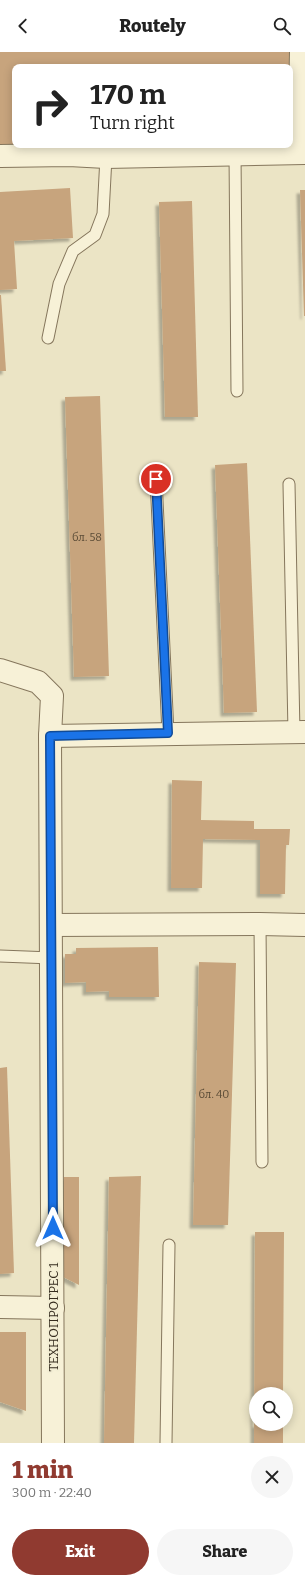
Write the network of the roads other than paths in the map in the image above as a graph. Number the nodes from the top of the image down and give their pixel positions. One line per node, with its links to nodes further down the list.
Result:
1 (301, 52): 2 (street)
2 (302, 153): 3 (street)
3 (235, 154): 5 (street); 7 (lane)
4 (0, 156): 5 (street)
5 (106, 157): 6 (lane)
6 (48, 338)
7 (237, 390)
8 (156, 479): 12 (lane)
9 (289, 484): 11 (lane)
10 (0, 670): 13 (street, ТЕХНОПРОГРЕС 1)
11 (299, 732): 12 (street)
12 (168, 733): 13 (street)
13 (50, 736): 15 (street, ТЕХНОПРОГРЕС 1)
14 (260, 924): 15 (street); 16 (street); 19 (lane)
15 (51, 925): 18 (street, ТЕХНОПРОГРЕС 1)
16 (305, 925)
17 (0, 956): 18 (lane)
18 (52, 958): 22 (street, ТЕХНОПРОГРЕС 1)
19 (262, 1162)
20 (169, 1245): 24 (lane)
21 (0, 1307): 22 (street)
22 (53, 1308): 23 (street, ТЕХНОПРОГРЕС 1)
23 (53, 1443)
24 (166, 1443)

